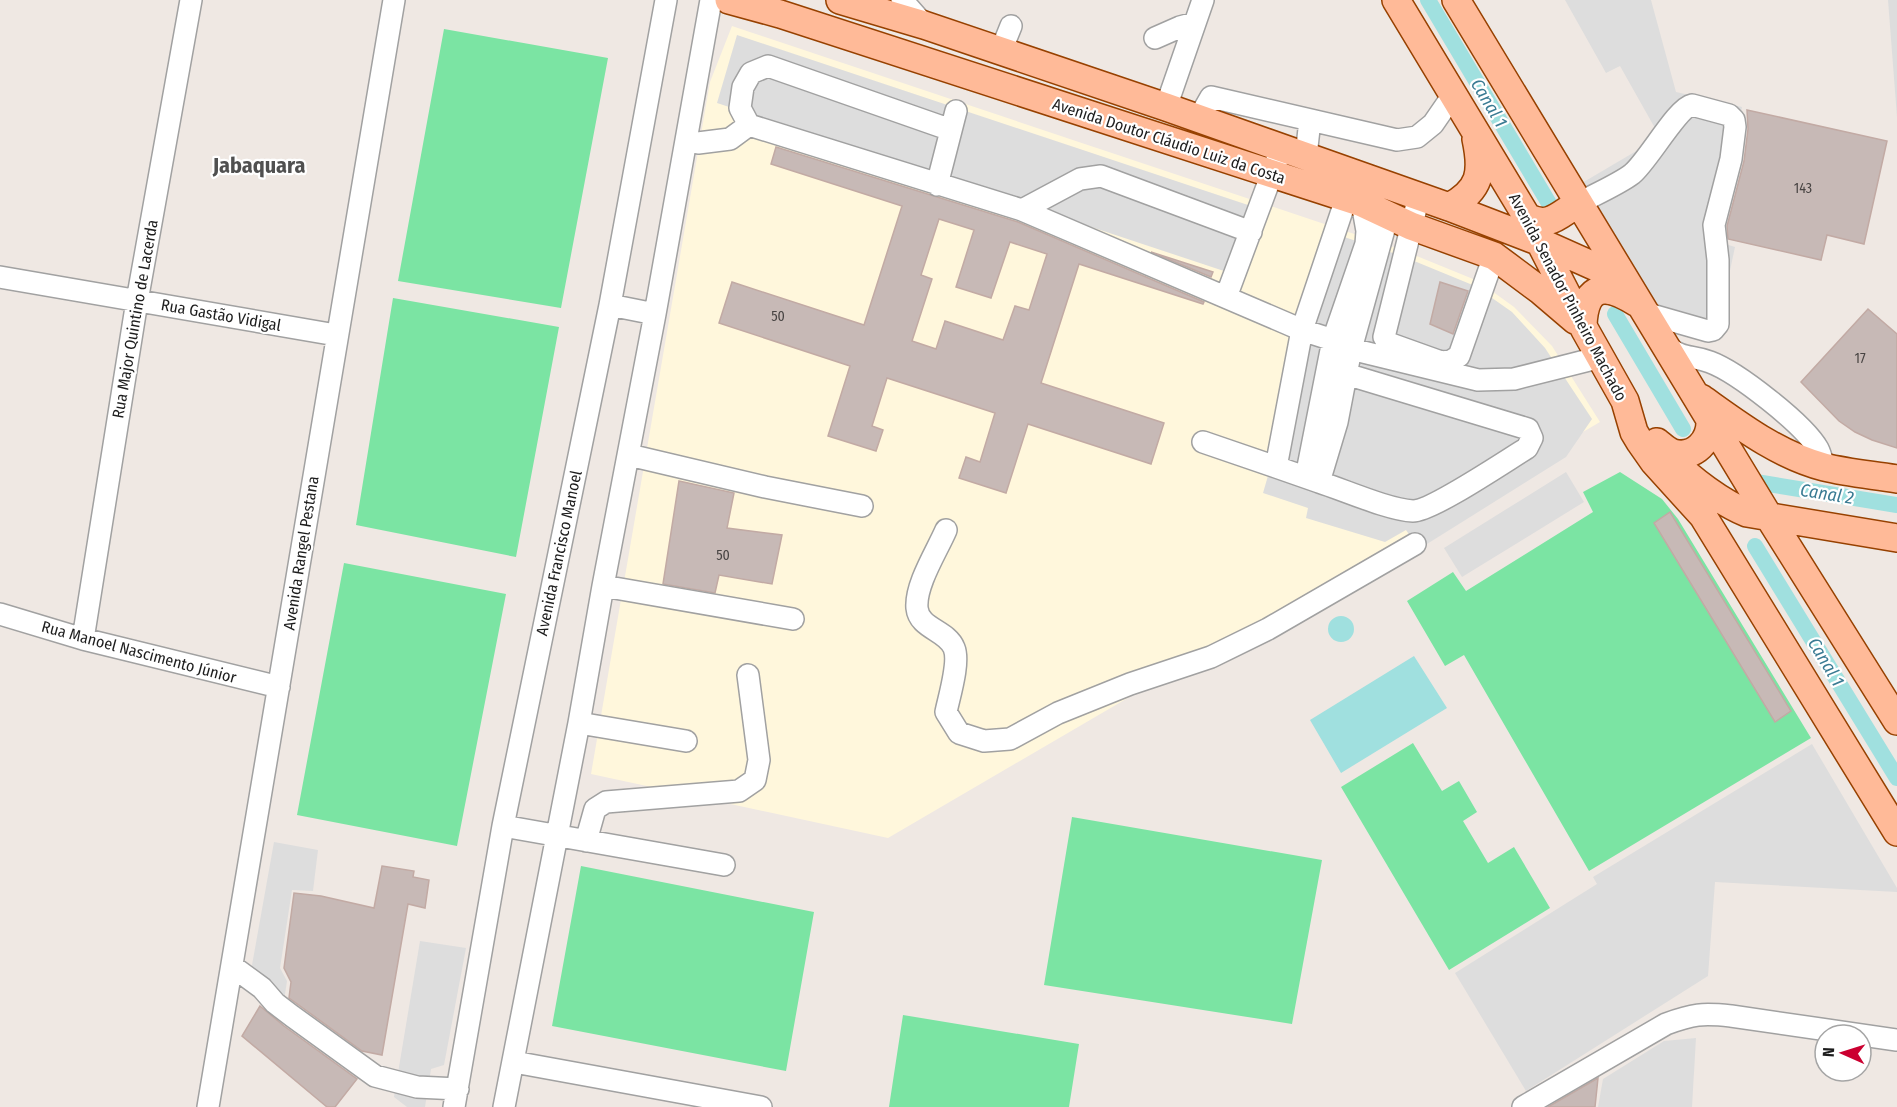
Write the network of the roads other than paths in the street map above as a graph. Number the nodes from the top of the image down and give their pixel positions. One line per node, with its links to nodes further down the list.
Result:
1 (191, 0): 39 (street, Rua Major Quintino de Lacerda)
2 (394, 0): 45 (street, Avenida Rangel Pestana)
3 (666, 0): 40 (street, Avenida Francisco Manoel)
4 (711, 0): 22 (street)
5 (729, 0): 24 (main road, Avenida Doutor Cláudio Luiz da Costa)
6 (902, 0): 12 (street)
7 (1203, 0): 11 (street)
8 (1396, 0): 16 (main road, Avenida Senador Pinheiro Machado)
9 (1456, 0): 28 (main road)
10 (846, 1): 12 (main road, Avenida Doutor Cláudio Luiz da Costa)
11 (1195, 23): 14 (street); 17 (street)
12 (924, 25): 15 (main road, Avenida Doutor Cláudio Luiz da Costa)
13 (1011, 26): 15 (street)
14 (1155, 38)
15 (1001, 51): 17 (main road, Avenida Doutor Cláudio Luiz da Costa)
16 (1453, 94): 19 (street); 21 (main road, Avenida Senador Pinheiro Machado)
17 (1166, 107): 18 (main road, Avenida Doutor Cláudio Luiz da Costa)
18 (1198, 118): 19 (street); 23 (main road, Avenida Doutor Cláudio Luiz da Costa)
19 (1310, 120): 23 (street)
20 (749, 125): 22 (street); 25 (street); 25 (street)
21 (1475, 131): 29 (main road); 31 (main road, Avenida Senador Pinheiro Machado)
22 (686, 141): 42 (street)
23 (1294, 152): 24 (street); 26 (main road, Avenida Doutor Cláudio Luiz da Costa)
24 (1272, 174): 27 (main road, Avenida Doutor Cláudio Luiz da Costa); 33 (street)
25 (937, 185): 30 (street)
26 (1419, 196): 29 (main road, Avenida Doutor Cláudio Luiz da Costa); 32 (street)
27 (1354, 201): 32 (main road, Avenida Doutor Cláudio Luiz da Costa); 44 (street); 47 (street)
28 (1579, 203): 31 (main road); 37 (main road); 41 (street)
29 (1449, 207): 34 (main road, Avenida Doutor Cláudio Luiz da Costa)
30 (1022, 210): 33 (street); 38 (street)
31 (1527, 217): 34 (main road, Avenida Senador Pinheiro Machado)
32 (1399, 220): 35 (main road, Avenida Doutor Cláudio Luiz da Costa); 35 (street); 47 (street)
33 (1251, 232): 38 (street)
34 (1540, 242): 37 (main road, Avenida Doutor Cláudio Luiz da Costa); 43 (main road, Avenida Senador Pinheiro Machado)
35 (1494, 256): 43 (main road, Avenida Doutor Cláudio Luiz da Costa)
36 (0, 277): 39 (street, Rua Gastão Vidigal)
37 (1625, 280): 41 (main road)
38 (1226, 297): 44 (street)
39 (137, 301): 45 (street, Rua Gastão Vidigal); 68 (street, Rua Major Quintino de Lacerda)
40 (612, 306): 42 (street); 74 (street, Avenida Francisco Manoel)
41 (1643, 309): 43 (main road); 46 (main road)
42 (651, 313): 55 (street)
43 (1584, 327): 48 (main road, Avenida Senador Pinheiro Machado)
44 (1302, 330): 47 (street); 56 (street)
45 (336, 335): 70 (street, Avenida Rangel Pestana)
46 (1664, 344): 50 (main road); 57 (street)
47 (1342, 345): 48 (street); 49 (street); 58 (street)
48 (1601, 357): 51 (main road, Avenida Senador Pinheiro Machado)
49 (1346, 374): 58 (street); 58 (street)
50 (1692, 392): 52 (main road); 57 (main road)
51 (1625, 401): 54 (main road); 75 (main road, Avenida Senador Pinheiro Machado)
52 (1710, 420): 54 (main road); 61 (main road)
53 (1203, 442): 56 (street)
54 (1656, 442): 61 (main road)
55 (629, 455): 60 (street); 65 (street)
56 (1276, 467): 58 (street)
57 (1824, 467): 59 (main road)
58 (1313, 479)
59 (1897, 479)
60 (862, 506)
61 (1769, 517): 63 (main road); 71 (main road)
62 (946, 530): 64 (street)
63 (1897, 538)
64 (1415, 544)
65 (603, 586): 67 (street); 72 (street)
66 (0, 614): 68 (street, Rua Manoel Nascimento Júnior)
67 (792, 620)
68 (83, 639): 70 (street, Rua Manoel Nascimento Júnior)
69 (748, 675): 77 (street)
70 (279, 687): 79 (street, Avenida Rangel Pestana)
71 (1897, 721)
72 (579, 723): 73 (street); 76 (street)
73 (686, 741)
74 (511, 827): 76 (street); 83 (street, Avenida Francisco Manoel)
75 (1897, 832)
76 (549, 834): 77 (street); 81 (street)
77 (586, 842): 78 (street)
78 (724, 865)
79 (232, 966): 83 (street); 84 (street, Avenida Rangel Pestana)
80 (1897, 1040): 88 (street)
81 (514, 1062): 82 (street); 87 (street)
82 (509, 1084): 85 (street); 86 (street)
83 (456, 1098)
84 (208, 1107)
85 (504, 1107)
86 (511, 1107)
87 (761, 1107)
88 (1523, 1107)

